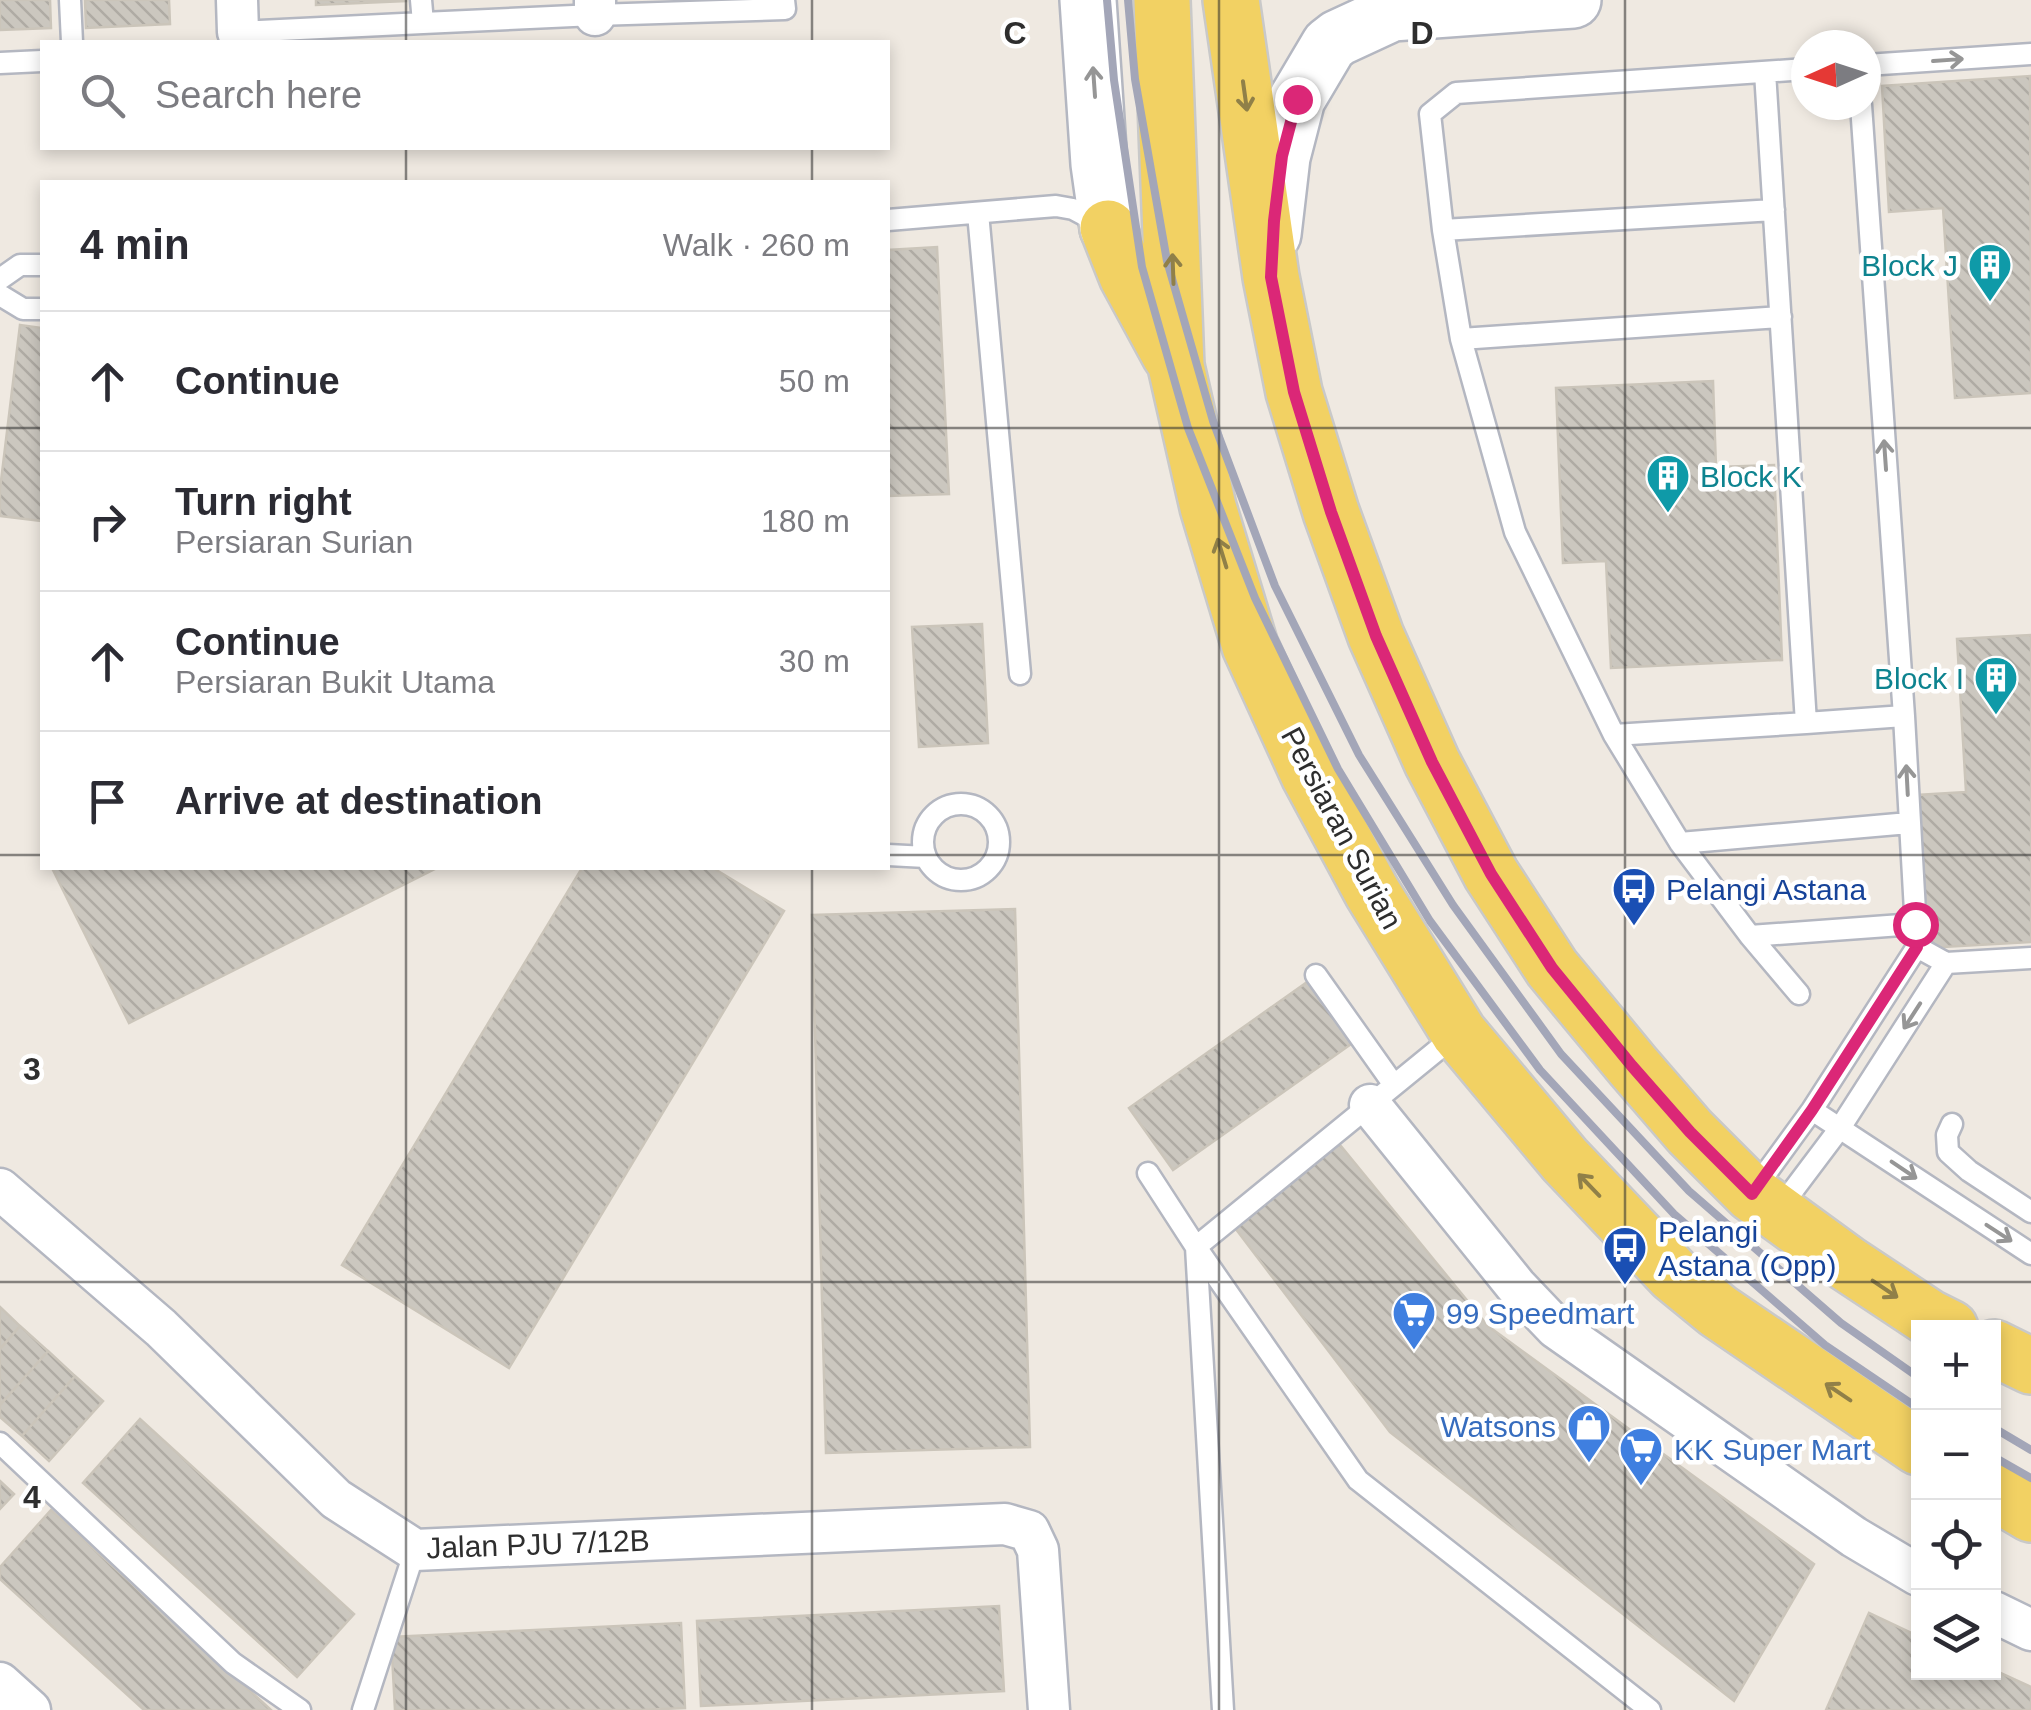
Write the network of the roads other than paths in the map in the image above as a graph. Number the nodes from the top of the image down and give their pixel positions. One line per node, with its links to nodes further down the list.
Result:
1 (70, 0): 11 (lane)
2 (422, 0): 10 (lane)
3 (784, 0): 8 (lane)
4 (1088, 0): 19 (street, one-way to 4)
5 (1162, 0): 33 (main road, Persiaran Surian, one-way to 5)
6 (1230, 0): 27 (main road, one-way to 27)
7 (1574, 0): 27 (street)
8 (595, 7): 10 (lane)
9 (237, 16): 10 (lane)
10 (422, 23)
11 (72, 40)
12 (2031, 54): 15 (lane, one-way to 12)
13 (40, 62): 14 (lane)
14 (0, 63)
15 (1881, 65)
16 (1791, 71): 17 (lane)
17 (1765, 72): 21 (lane); 25 (lane)
18 (1862, 120): 35 (lane, one-way to 18)
19 (1099, 164): 20 (lane); 24 (street)
20 (1056, 206): 22 (lane); 24 (lane)
21 (1774, 210): 25 (lane); 31 (lane)
22 (978, 214): 23 (lane); 34 (lane)
23 (890, 220)
24 (1108, 228): 33 (main road)
25 (1443, 230): 32 (lane)
26 (40, 265): 28 (lane)
27 (1271, 277): 57 (main road)
28 (0, 278)
29 (0, 296): 30 (lane)
30 (40, 309)
31 (1781, 317): 32 (lane); 36 (lane)
32 (1461, 339): 37 (lane)
33 (1176, 366): 49 (main road, Persiaran Surian, one-way to 33)
34 (1020, 674)
35 (1904, 716): 36 (lane); 38 (lane, one-way to 35)
36 (1806, 723): 37 (lane)
37 (1614, 735): 39 (lane)
38 (1909, 823): 39 (lane); 42 (lane)
39 (1680, 843): 43 (lane)
40 (890, 855): 41 (lane)
41 (926, 856)
42 (1915, 924): 43 (lane); 44 (lane)
43 (1750, 936): 48 (lane)
44 (1917, 947): 46 (lane); 51 (lane)
45 (2031, 958): 46 (lane)
46 (1946, 963): 53 (lane, one-way to 53)
47 (1316, 974): 50 (lane)
48 (1799, 994)
49 (1459, 1032): 50 (lane); 65 (main road, Persiaran Surian, one-way to 49)
50 (1382, 1095): 60 (lane); 70 (street)
51 (1812, 1110): 53 (lane); 57 (lane)
52 (1952, 1124): 55 (lane)
53 (1840, 1128): 57 (lane); 58 (lane, one-way to 58)
54 (1148, 1173): 60 (lane)
55 (1986, 1183): 58 (lane); 59 (lane)
56 (0, 1188): 69 (street, Jalan PJU 7/12B)
57 (1764, 1203): 62 (main road, one-way to 62)
58 (1967, 1212): 61 (lane, one-way to 61)
59 (2031, 1212)
60 (1196, 1247): 78 (lane); 79 (lane)
61 (2031, 1254)
62 (1934, 1320)
63 (2001, 1351): 64 (main road)
64 (2031, 1366)
65 (1911, 1442)
66 (0, 1443): 75 (lane)
67 (2001, 1496): 68 (main road)
68 (2031, 1514)
69 (415, 1550): 76 (lane); 77 (street, Jalan PJU 7/12B)
70 (1911, 1572)
71 (2001, 1615): 72 (street)
72 (2031, 1630)
73 (0, 1683): 74 (street)
74 (30, 1710)
75 (300, 1710)
76 (362, 1710)
77 (1048, 1710)
78 (1223, 1710)
79 (1650, 1710)

